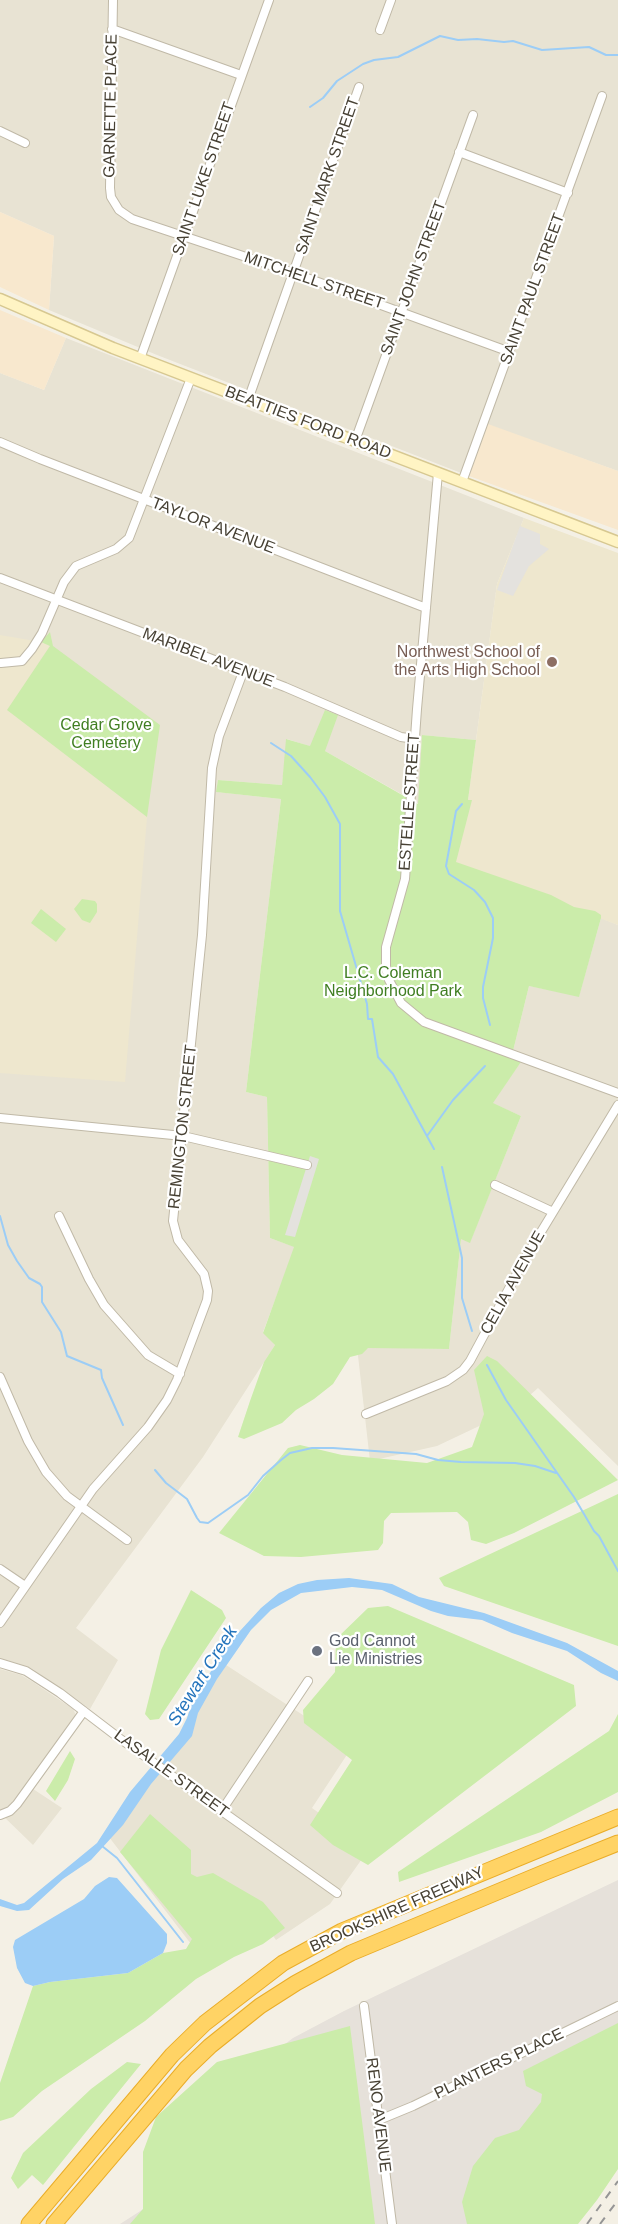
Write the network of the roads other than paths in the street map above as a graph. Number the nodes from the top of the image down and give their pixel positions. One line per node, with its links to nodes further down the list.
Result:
1 (113, 0): 4 (street, GARNETTE PLACE)
2 (269, 0): 6 (street, SAINT LUKE STREET)
3 (391, 0): 5 (street)
4 (112, 29): 6 (street); 14 (street, GARNETTE PLACE)
5 (380, 30)
6 (242, 75): 14 (street, SAINT LUKE STREET)
7 (359, 87): 15 (street, SAINT MARK STREET)
8 (602, 96): 13 (street, SAINT PAUL STREET)
9 (473, 114): 12 (street, SAINT JOHN STREET)
10 (0, 131): 11 (street)
11 (26, 143)
12 (459, 152): 13 (street); 17 (street, SAINT JOHN STREET)
13 (568, 193): 18 (street, SAINT PAUL STREET)
14 (184, 237): 15 (street, MITCHELL STREET); 19 (street, SAINT LUKE STREET)
15 (293, 274): 17 (street, MITCHELL STREET); 21 (street, SAINT MARK STREET)
16 (0, 299): 19 (main road, BEATTIES FORD ROAD)
17 (402, 312): 18 (street, MITCHELL STREET); 22 (street, SAINT JOHN STREET)
18 (510, 352): 25 (street, SAINT PAUL STREET)
19 (140, 358): 20 (main road, BEATTIES FORD ROAD)
20 (191, 378): 21 (main road, BEATTIES FORD ROAD); 26 (street)
21 (248, 400): 22 (main road, BEATTIES FORD ROAD)
22 (355, 441): 24 (main road, BEATTIES FORD ROAD)
23 (0, 442): 26 (street, TAYLOR AVENUE)
24 (438, 473): 25 (main road, BEATTIES FORD ROAD); 30 (street, ESTELLE STREET)
25 (462, 482): 27 (main road, BEATTIES FORD ROAD)
26 (144, 499): 29 (street); 30 (street, TAYLOR AVENUE)
27 (618, 542)
28 (0, 578): 29 (street, MARIBEL AVENUE)
29 (56, 599): 31 (street); 32 (street, MARIBEL AVENUE)
30 (426, 608): 33 (street, ESTELLE STREET)
31 (1, 663)
32 (243, 672): 33 (street, MARIBEL AVENUE); 37 (street, REMINGTON STREET)
33 (415, 739): 34 (street, ESTELLE STREET)
34 (618, 1093)
35 (618, 1105): 40 (street, CELIA AVENUE)
36 (0, 1118): 37 (street)
37 (183, 1136): 38 (street); 42 (street, REMINGTON STREET)
38 (307, 1165)
39 (495, 1185): 40 (street)
40 (553, 1212): 44 (street, CELIA AVENUE)
41 (59, 1216): 42 (street)
42 (180, 1374): 45 (street, REMINGTON STREET)
43 (0, 1377): 45 (street)
44 (366, 1414)
45 (81, 1506): 46 (street); 48 (street, REMINGTON STREET)
46 (127, 1540)
47 (0, 1569): 48 (street)
48 (25, 1586): 49 (street, REMINGTON STREET)
49 (0, 1623)
50 (0, 1663): 52 (street, LASALLE STREET)
51 (308, 1681): 53 (street)
52 (84, 1711): 53 (street, LASALLE STREET); 54 (street)
53 (222, 1810): 57 (street, LASALLE STREET)
54 (0, 1815)
55 (618, 1817): 61 (highway, BROOKSHIRE FREEWAY)
56 (618, 1843): 62 (highway, BROOKSHIRE FREEWAY)
57 (337, 1893)
58 (364, 2006): 60 (street, RENO AVENUE)
59 (618, 2006): 60 (street, PLANTERS PLACE)
60 (379, 2120): 63 (street, RENO AVENUE)
61 (29, 2224)
62 (54, 2224)
63 (392, 2224)

